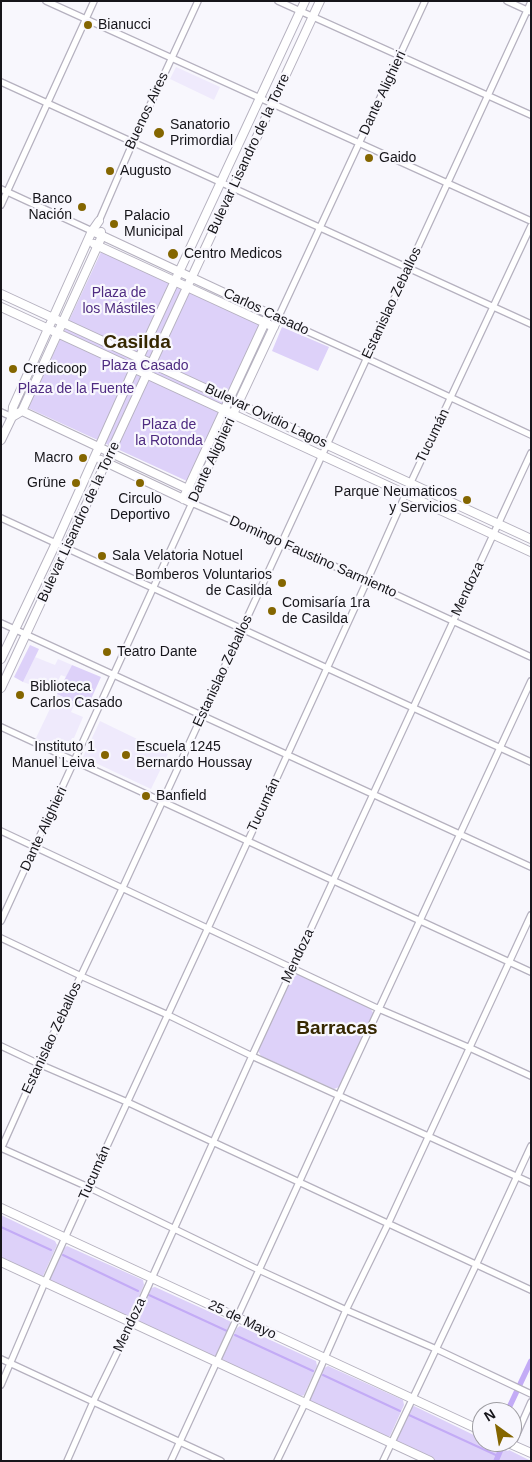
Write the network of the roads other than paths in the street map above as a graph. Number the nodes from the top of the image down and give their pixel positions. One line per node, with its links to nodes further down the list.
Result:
1 (46, 1): 13 (street)
2 (94, 1): 13 (street)
3 (198, 1): 15 (street, Buenos Aires)
4 (278, 1): 10 (street)
5 (305, 1): 10 (main road, Bulevar Lisandro de la Torre)
6 (320, 1): 12 (main road, Bulevar Lisandro de la Torre)
7 (425, 1): 14 (street, Dante Alighieri)
8 (507, 1): 11 (street)
9 (531, 2): 11 (street, Estanislao Zeballos)
10 (300, 11): 12 (street); 18 (main road, Bulevar Lisandro de la Torre)
11 (529, 11): 17 (street, Estanislao Zeballos)
12 (313, 17): 14 (street); 20 (main road, Bulevar Lisandro de la Torre)
13 (85, 20): 15 (street); 19 (street)
14 (400, 56): 17 (street); 23 (street, Dante Alighieri)
15 (172, 58): 18 (street); 22 (street, Buenos Aires)
16 (1, 82): 19 (street)
17 (488, 96): 21 (street); 25 (street, Estanislao Zeballos)
18 (260, 99): 20 (street); 24 (main road, Bulevar Lisandro de la Torre)
19 (47, 103): 22 (street); 27 (street)
20 (272, 104): 23 (street); 26 (main road, Bulevar Lisandro de la Torre)
21 (531, 116)
22 (132, 142): 24 (street); 29 (street, Buenos Aires)
23 (360, 143): 25 (street); 32 (street, Dante Alighieri)
24 (221, 183): 26 (street); 38 (main road, Bulevar Lisandro de la Torre)
25 (447, 184): 30 (street); 37 (street, Estanislao Zeballos)
26 (233, 188): 32 (street); 39 (main road, Bulevar Lisandro de la Torre)
27 (4, 191): 28 (street); 33 (street, Carlos Casado)
28 (1, 205)
29 (99, 221): 33 (main road, Buenos Aires); 34 (main road)
30 (531, 221)
31 (531, 226): 43 (street, Tucumán)
32 (321, 228): 37 (street); 47 (street, Dante Alighieri)
33 (92, 231): 34 (main road, Carlos Casado); 35 (main road, Buenos Aires)
34 (101, 235): 36 (main road); 38 (main road, Carlos Casado)
35 (88, 240): 36 (main road, Carlos Casado); 46 (main road, Buenos Aires)
36 (98, 245): 40 (main road, Carlos Casado); 48 (main road)
37 (408, 268): 43 (street); 55 (street, Estanislao Zeballos)
38 (179, 272): 39 (main road, Carlos Casado); 40 (main road, Bulevar Lisandro de la Torre)
39 (191, 278): 41 (main road, Bulevar Lisandro de la Torre); 45 (main road, Carlos Casado)
40 (175, 281): 41 (main road, Carlos Casado); 54 (main road, Bulevar Lisandro de la Torre)
41 (187, 287): 49 (main road, Carlos Casado); 56 (main road, Bulevar Lisandro de la Torre)
42 (1, 294): 46 (main road, Bulevar Ovidio Lagos)
43 (494, 307): 50 (street); 59 (street, Tucumán)
44 (1, 308): 52 (main road, Bulevar Ovidio Lagos)
45 (270, 314): 47 (main road, Carlos Casado); 49 (main road, Dante Alighieri)
46 (53, 318): 48 (main road, Bulevar Ovidio Lagos); 52 (main road, Buenos Aires)
47 (278, 318): 51 (main road, Dante Alighieri); 55 (street, Carlos Casado)
48 (62, 322): 53 (main road); 54 (main road, Bulevar Ovidio Lagos)
49 (265, 323): 51 (main road, Carlos Casado); 60 (main road, Dante Alighieri)
50 (531, 324)
51 (274, 327): 61 (main road, Dante Alighieri)
52 (48, 329): 53 (main road, Bulevar Ovidio Lagos); 66 (main road, Buenos Aires)
53 (57, 333): 57 (main road, Bulevar Ovidio Lagos); 63 (main road)
54 (140, 358): 56 (main road, Bulevar Ovidio Lagos); 57 (main road, Bulevar Lisandro de la Torre)
55 (366, 358): 59 (street, Carlos Casado); 69 (street, Estanislao Zeballos)
56 (152, 364): 58 (main road, Bulevar Lisandro de la Torre); 60 (main road, Bulevar Ovidio Lagos)
57 (134, 369): 58 (main road, Bulevar Ovidio Lagos); 70 (main road, Bulevar Lisandro de la Torre)
58 (147, 375): 62 (main road, Bulevar Ovidio Lagos); 71 (main road, Bulevar Lisandro de la Torre)
59 (451, 398): 67 (street, Carlos Casado); 76 (street, Tucumán)
60 (230, 400): 61 (main road, Bulevar Ovidio Lagos); 62 (main road, Dante Alighieri)
61 (238, 404): 65 (main road, Dante Alighieri); 69 (main road, Bulevar Ovidio Lagos)
62 (224, 410): 65 (main road, Bulevar Ovidio Lagos); 77 (main road, Dante Alighieri)
63 (22, 411): 66 (main road); 70 (main road)
64 (1, 412): 66 (street)
65 (233, 414): 73 (main road, Bulevar Ovidio Lagos); 78 (main road, Dante Alighieri)
66 (12, 417): 68 (main road, Buenos Aires)
67 (531, 435)
68 (1, 440)
69 (327, 444): 73 (street, Estanislao Zeballos); 76 (main road, Bulevar Ovidio Lagos)
70 (99, 448): 71 (main road); 74 (main road, Bulevar Lisandro de la Torre)
71 (110, 453): 75 (main road, Bulevar Lisandro de la Torre); 77 (main road)
72 (531, 453): 83 (street, Mendoza)
73 (322, 455): 79 (main road, Bulevar Ovidio Lagos); 86 (street, Estanislao Zeballos)
74 (95, 458): 75 (main road, Domingo Faustino Sarmiento); 87 (main road, Bulevar Lisandro de la Torre)
75 (106, 462): 80 (main road, Domingo Faustino Sarmiento); 88 (main road, Bulevar Lisandro de la Torre)
76 (411, 482): 79 (street, Tucumán); 83 (main road, Bulevar Ovidio Lagos)
77 (188, 490): 78 (main road); 80 (main road, Dante Alighieri)
78 (196, 493): 81 (main road, Dante Alighieri)
79 (406, 494): 84 (main road, Bulevar Ovidio Lagos); 90 (street, Tucumán)
80 (183, 499): 81 (main road, Domingo Faustino Sarmiento)
81 (192, 504): 86 (street, Domingo Faustino Sarmiento); 91 (street, Dante Alighieri)
82 (1, 518): 87 (street)
83 (499, 524): 84 (street, Mendoza); 85 (main road, Bulevar Ovidio Lagos)
84 (493, 535): 89 (main road, Bulevar Ovidio Lagos); 92 (street, Mendoza)
85 (531, 538)
86 (282, 542): 90 (street, Domingo Faustino Sarmiento); 94 (street, Estanislao Zeballos)
87 (56, 543): 88 (street); 95 (main road, Bulevar Lisandro de la Torre)
88 (66, 548): 91 (street); 96 (main road, Bulevar Lisandro de la Torre)
89 (531, 552)
90 (367, 581): 92 (street, Domingo Faustino Sarmiento); 99 (street, Tucumán)
91 (155, 588): 94 (street); 100 (street, Dante Alighieri)
92 (454, 621): 97 (street, Domingo Faustino Sarmiento); 103 (street, Mendoza)
93 (1, 623): 95 (street)
94 (242, 628): 99 (street); 104 (street, Estanislao Zeballos)
95 (15, 630): 96 (street); 98 (main road, Bulevar Lisandro de la Torre)
96 (26, 634): 100 (street); 102 (main road, Bulevar Lisandro de la Torre)
97 (531, 657)
98 (1, 660)
99 (327, 667): 103 (street); 107 (street, Tucumán)
100 (115, 674): 104 (street); 108 (street, Dante Alighieri)
101 (531, 681): 106 (street)
102 (1, 688)
103 (414, 708): 106 (street); 110 (street, Mendoza)
104 (202, 715): 107 (street); 111 (street, Estanislao Zeballos)
105 (1, 727): 108 (street)
106 (500, 748): 109 (street); 113 (street)
107 (287, 754): 110 (street); 114 (street, Tucumán)
108 (75, 761): 111 (street); 115 (street, Dante Alighieri)
109 (531, 762)
110 (374, 794): 113 (street); 117 (street, Mendoza)
111 (163, 801): 114 (street); 118 (street, Estanislao Zeballos)
112 (1, 831): 115 (street)
113 (460, 834): 116 (street); 121 (street)
114 (248, 840): 117 (street); 122 (street, Tucumán)
115 (35, 847): 118 (street); 120 (street, Dante Alighieri)
116 (531, 867)
117 (334, 881): 121 (street); 125 (street, Mendoza)
118 (123, 887): 122 (street); 127 (street, Estanislao Zeballos)
119 (531, 915): 124 (street)
120 (1, 921)
121 (420, 921): 124 (street); 128 (street)
122 (208, 928): 125 (street); 129 (street, Tucumán)
123 (1, 938): 127 (street)
124 (509, 962): 126 (street); 131 (street)
125 (292, 968): 128 (street); 132 (street, Mendoza)
126 (531, 972)
127 (81, 976): 129 (street); 133 (street, Estanislao Zeballos)
128 (379, 1009): 131 (street); 135 (street)
129 (168, 1015): 132 (street); 136 (street, Tucumán)
130 (1, 1046): 133 (street)
131 (470, 1048): 134 (street); 137 (street)
132 (252, 1056): 135 (street); 138 (street, Mendoza)
133 (39, 1064): 136 (street); 140 (street, Estanislao Zeballos)
134 (531, 1076)
135 (339, 1095): 137 (street); 142 (street)
136 (127, 1102): 138 (street); 144 (street, Tucumán)
137 (429, 1136): 141 (street); 146 (street)
138 (213, 1143): 142 (street); 147 (street, Mendoza)
139 (531, 1146): 141 (street)
140 (1, 1148): 144 (street)
141 (517, 1177): 143 (street); 150 (street)
142 (299, 1183): 146 (street); 151 (street)
143 (531, 1183)
144 (88, 1188): 147 (street); 148 (street, Tucumán)
145 (1, 1208): 148 (main road, 25 de Mayo)
146 (388, 1224): 150 (street); 155 (street)
147 (173, 1229): 151 (street); 152 (street, Mendoza)
148 (66, 1238): 152 (main road, 25 de Mayo); 153 (street, Tucumán)
149 (1, 1262): 153 (main road)
150 (476, 1265): 154 (street); 158 (street)
151 (260, 1270): 155 (street); 156 (street)
152 (152, 1278): 156 (main road, 25 de Mayo); 157 (street, Mendoza)
153 (45, 1282): 157 (main road); 162 (street, Tucumán)
154 (531, 1290)
155 (346, 1310): 158 (street); 159 (street)
156 (237, 1318): 159 (main road, 25 de Mayo); 161 (street)
157 (132, 1322): 161 (main road); 166 (street, Mendoza)
158 (436, 1349): 164 (street); 165 (street)
159 (324, 1358): 165 (main road, 25 de Mayo); 168 (street)
160 (1, 1360): 162 (street)
161 (217, 1362): 168 (main road); 171 (street)
162 (11, 1364): 163 (street, Tucumán); 166 (street)
163 (1, 1385)
164 (529, 1393)
165 (412, 1399): 170 (main road, 25 de Mayo); 172 (street)
166 (93, 1402): 171 (street); 173 (street, Mendoza)
167 (531, 1402): 169 (street)
168 (305, 1403): 172 (main road); 176 (street)
169 (522, 1419)
170 (472, 1426)
171 (180, 1441): 174 (street); 175 (street)
172 (391, 1443): 177 (street); 178 (main road)
173 (67, 1461)
174 (171, 1461)
175 (221, 1461)
176 (277, 1461)
177 (382, 1461)
178 (430, 1461)

